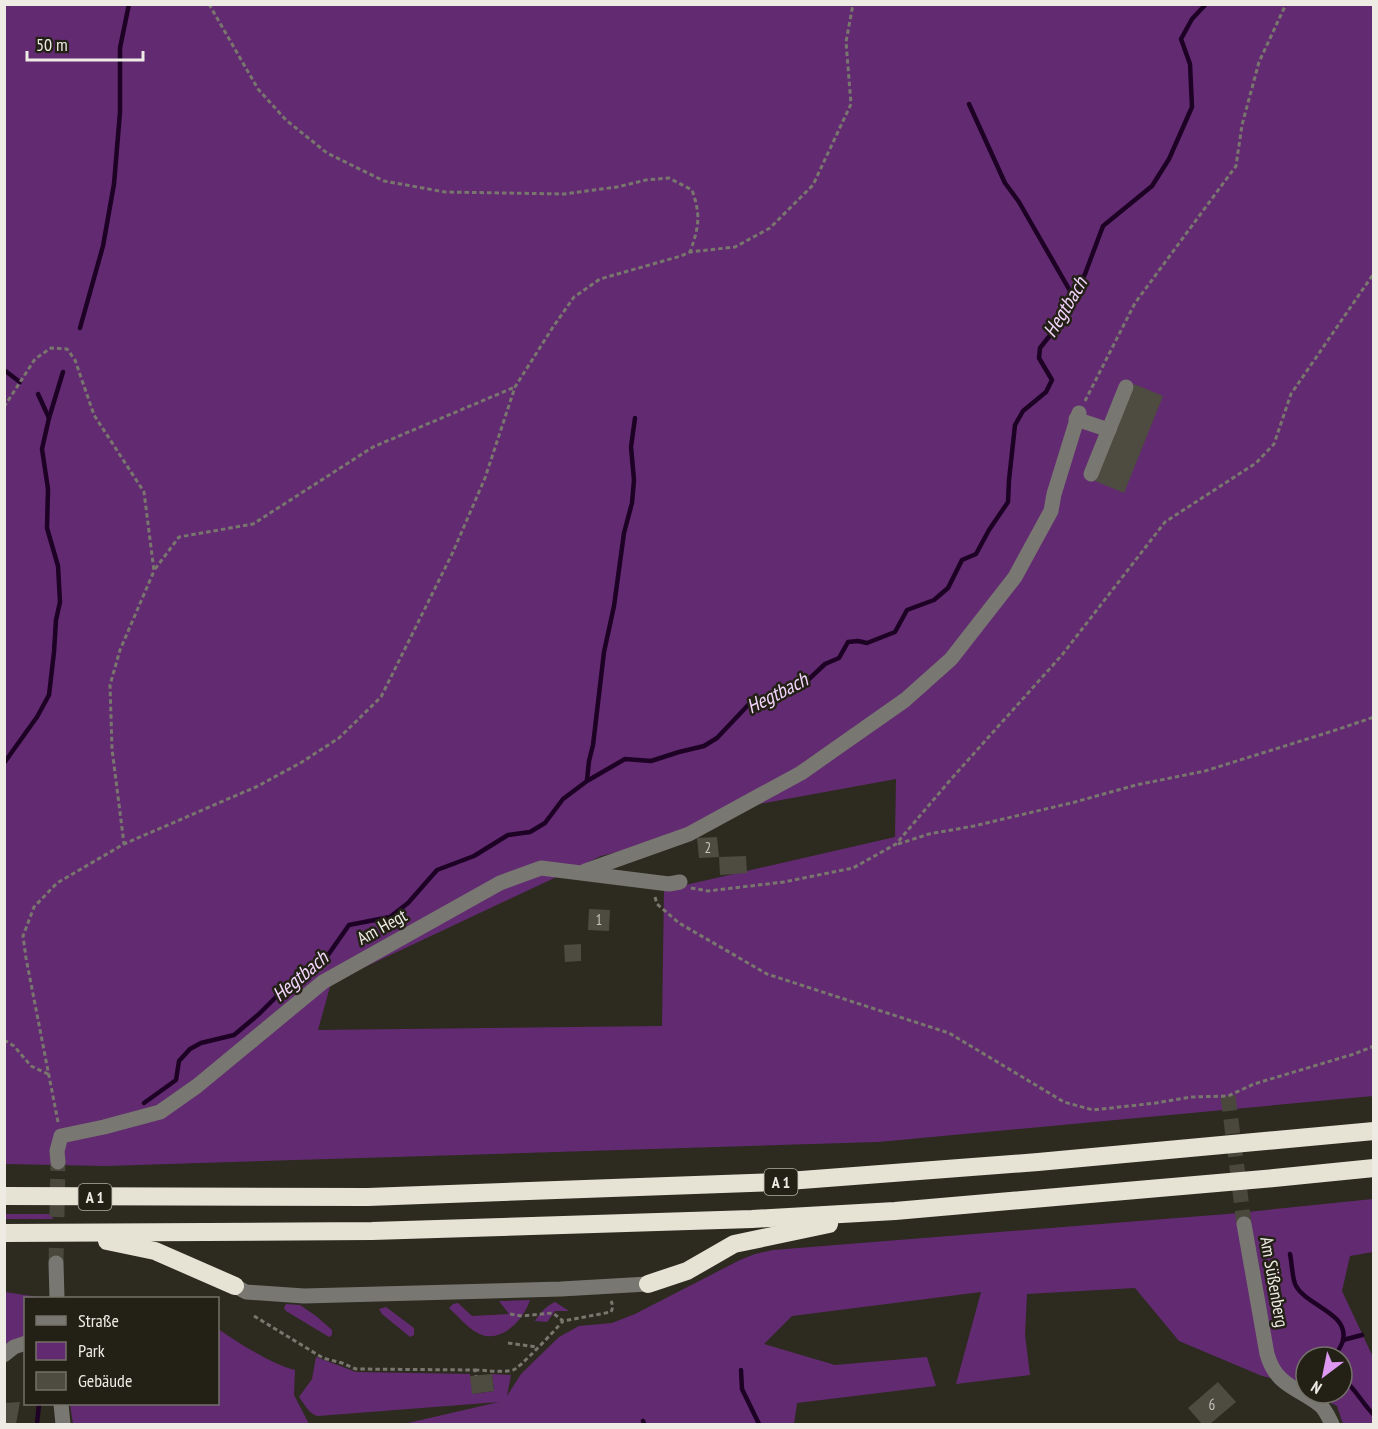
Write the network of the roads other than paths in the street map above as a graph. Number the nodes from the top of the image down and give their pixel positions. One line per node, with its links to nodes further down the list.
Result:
1 (1126, 387): 2 (street)
2 (1109, 430): 3 (street); 4 (street)
3 (1091, 474)
4 (581, 873): 5 (street, Am Hegt); 7 (street, Am Hegt)
5 (680, 882)
6 (1374, 1131): 9 (highway, A 1)
7 (58, 1162)
8 (1374, 1168): 10 (highway, A 1)
9 (4, 1196)
10 (895, 1211): 13 (highway, A 1); 15 (highway)
11 (1244, 1224): 22 (street, Am Süßenberg)
12 (4, 1233): 13 (highway, A 1)
13 (70, 1234): 16 (highway)
14 (56, 1263): 17 (street)
15 (648, 1284): 16 (street)
16 (235, 1286)
17 (57, 1297)
18 (24, 1344): 19 (street)
19 (4, 1355)
20 (62, 1405): 21 (street)
21 (63, 1425)
22 (1332, 1425)

